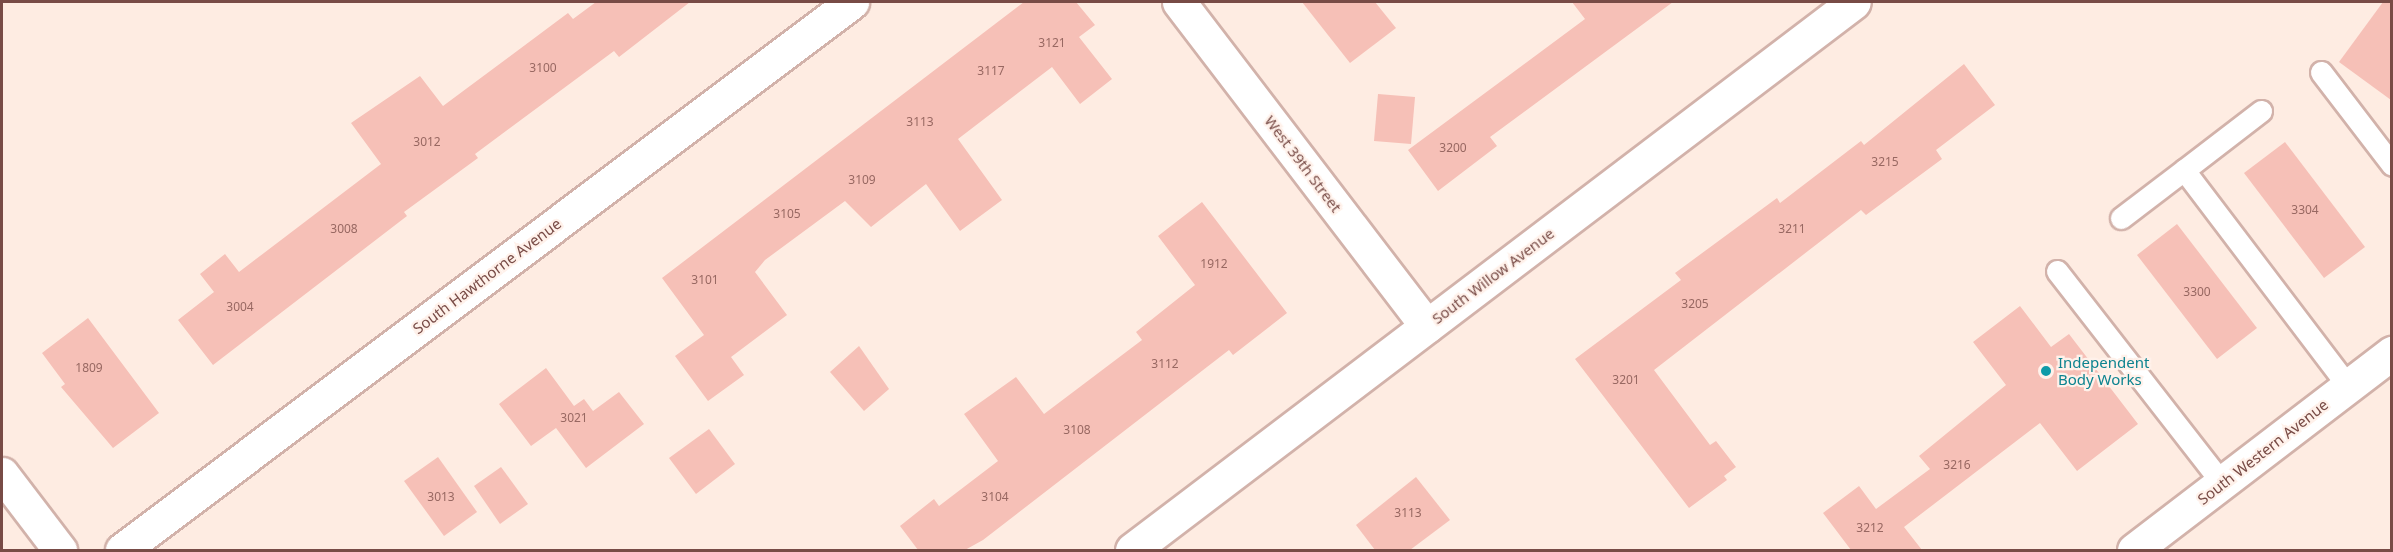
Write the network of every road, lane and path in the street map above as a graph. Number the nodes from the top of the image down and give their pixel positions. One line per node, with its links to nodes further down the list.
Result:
1 (852, 2): 17 (street, South Hawthorne Avenue)
2 (1179, 2): 10 (street, West 39th Street)
3 (1854, 2): 10 (street, South Willow Avenue)
4 (2321, 72): 6 (lane)
5 (2260, 111): 7 (lane)
6 (2391, 165)
7 (2184, 170): 8 (lane); 12 (lane)
8 (2121, 218)
9 (2057, 271): 14 (lane)
10 (1427, 326): 18 (street, South Willow Avenue)
11 (2391, 352): 12 (street, South Western Avenue)
12 (2348, 386): 14 (street, South Western Avenue)
13 (2, 474): 16 (street)
14 (2222, 483): 15 (street, South Western Avenue)
15 (2152, 545)
16 (60, 550)
17 (122, 550)
18 (1132, 550)

